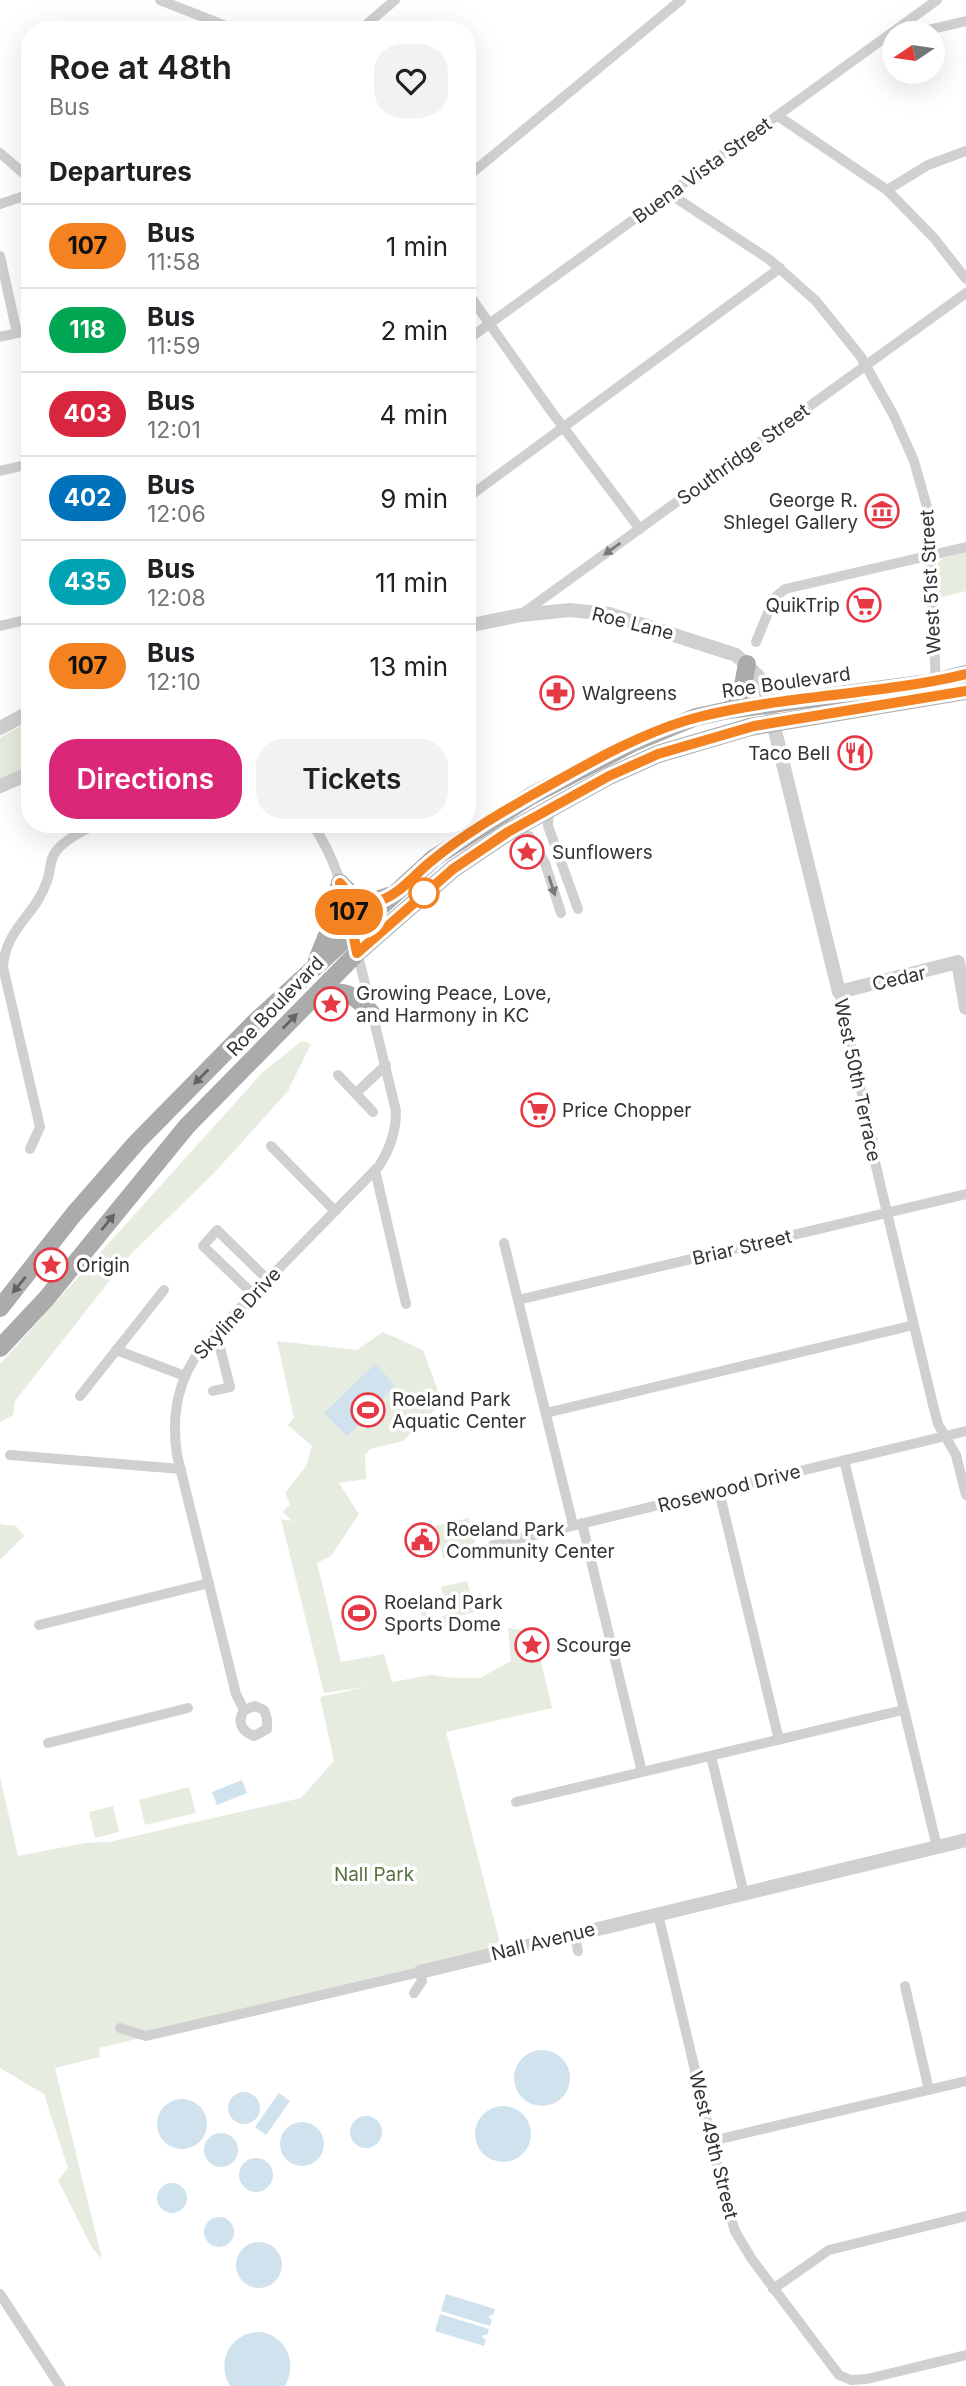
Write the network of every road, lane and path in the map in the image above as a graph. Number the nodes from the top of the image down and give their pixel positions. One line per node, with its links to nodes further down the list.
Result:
1 (160, 0): 5 (street)
2 (395, 0): 6 (street)
3 (681, 0): 15 (street)
4 (933, 3): 7 (street); 11 (street, Buena Vista Street)
5 (213, 21)
6 (370, 21)
7 (934, 21)
8 (966, 21): 9 (street)
9 (945, 26)
10 (882, 41): 11 (street)
11 (879, 42): 12 (street, Buena Vista Street)
12 (778, 116): 17 (street); 18 (street, Buena Vista Street)
13 (966, 152): 17 (street)
14 (0, 153): 16 (street)
15 (476, 170)
16 (21, 171)
17 (887, 190): 23 (street)
18 (670, 194): 22 (street, West 51st Street); 26 (street, Buena Vista Street)
19 (21, 197): 20 (street)
20 (0, 204)
21 (0, 256): 28 (street)
22 (780, 268): 31 (street, West 51st Street); 32 (street)
23 (966, 279)
24 (966, 293): 31 (street, Southridge Street)
25 (476, 305): 26 (street)
26 (490, 324): 29 (street, Buena Vista Street); 32 (street)
27 (21, 332): 28 (street)
28 (18, 333): 30 (street)
29 (476, 334)
30 (0, 337)
31 (866, 366): 36 (street, Southridge Street); 38 (street, West 51st Street)
32 (565, 428): 35 (street); 36 (street)
33 (21, 466): 34 (street)
34 (0, 471)
35 (476, 492)
36 (640, 529): 39 (street, Southridge Street, one-way to 39)
37 (966, 547): 38 (street)
38 (931, 555): 43 (street); 46 (street, West 51st Street)
39 (521, 615): 41 (street, Roe Lane); 44 (street, Roe Lane)
40 (21, 621): 42 (street)
41 (476, 624)
42 (0, 626)
43 (757, 642)
44 (747, 664): 48 (street); 49 (main road)
45 (966, 674): 46 (main road, Roe Boulevard)
46 (937, 690): 47 (main road, Roe Boulevard); 48 (main road, Roe Boulevard); 51 (main road, Roe Boulevard)
47 (966, 691)
48 (769, 705): 49 (main road, Roe Boulevard); 51 (street, West 50th Terrace)
49 (729, 710): 56 (main road, Roe Boulevard)
50 (21, 717): 52 (street)
51 (773, 723): 55 (main road, Roe Boulevard); 69 (street, West 50th Terrace)
52 (0, 729)
53 (21, 777): 54 (street)
54 (0, 786)
55 (549, 810): 57 (main road, Roe Boulevard); 63 (street)
56 (476, 831)
57 (508, 832): 64 (street, one-way to 64); 66 (main road, Roe Boulevard)
58 (83, 833): 78 (street)
59 (318, 833): 61 (street, Skyline Drive)
60 (473, 833): 62 (main road, Roe Boulevard)
61 (340, 883): 62 (main road); 65 (street, Skyline Drive); 68 (main road)
62 (393, 895): 65 (main road, Roe Boulevard)
63 (578, 909)
64 (561, 913)
65 (353, 931): 66 (street, Skyline Drive); 68 (main road, Roe Boulevard)
66 (357, 953): 70 (main road, Roe Boulevard); 72 (street, Skyline Drive)
67 (962, 961): 69 (street, Cedar); 71 (street)
68 (313, 969): 89 (main road, Roe Boulevard, one-way to 89)
69 (839, 992): 82 (street, West 50th Terrace)
70 (311, 1000): 72 (main road); 92 (main road, Roe Boulevard, one-way to 70)
71 (966, 1008)
72 (374, 1016): 73 (street, Skyline Drive)
73 (386, 1065): 75 (street); 79 (street, Skyline Drive)
74 (338, 1075): 75 (street)
75 (356, 1093): 76 (street)
76 (373, 1112)
77 (271, 1146): 81 (street)
78 (30, 1149)
79 (375, 1170): 81 (street, Skyline Drive); 88 (street)
80 (966, 1194): 82 (street, Briar Street)
81 (335, 1211): 84 (street, Skyline Drive)
82 (888, 1213): 87 (street, Briar Street); 90 (street, West 50th Terrace)
83 (504, 1243): 87 (street)
84 (267, 1279): 86 (street, Skyline Drive); 86 (street)
85 (164, 1290): 93 (street)
86 (253, 1294): 91 (street, Skyline Drive)
87 (518, 1300): 97 (street)
88 (406, 1304)
89 (0, 1308)
90 (914, 1325): 97 (street); 99 (street, West 50th Terrace)
91 (216, 1332): 94 (street, Skyline Drive); 95 (street)
92 (0, 1348)
93 (116, 1350): 94 (street); 96 (street)
94 (185, 1376): 102 (street, Skyline Drive)
95 (212, 1391)
96 (80, 1395)
97 (546, 1413): 105 (street)
98 (966, 1431): 99 (street, Rosewood Drive)
99 (945, 1436): 101 (street, Rosewood Drive); 104 (street, West 50th Terrace)
100 (10, 1455): 102 (street)
101 (844, 1460): 103 (street, Rosewood Drive); 111 (street)
102 (181, 1469): 107 (street, Skyline Drive)
103 (719, 1491): 105 (street, Rosewood Drive); 112 (street)
104 (966, 1496)
105 (578, 1524): 106 (street, Rosewood Drive); 115 (street)
106 (493, 1545)
107 (209, 1583): 108 (street); 110 (street, Skyline Drive)
108 (39, 1625)
109 (188, 1708): 113 (street)
110 (244, 1710)
111 (903, 1710): 112 (street); 118 (street)
112 (779, 1740): 114 (street)
113 (48, 1743)
114 (711, 1756): 115 (street); 119 (street)
115 (642, 1772): 116 (street)
116 (516, 1802)
117 (966, 1840): 118 (street, Nall Avenue)
118 (937, 1847): 119 (street, Nall Avenue)
119 (744, 1894): 120 (street, Nall Avenue)
120 (658, 1914): 121 (street, Nall Avenue); 129 (street, West 49th Street)
121 (574, 1933): 122 (street); 123 (street, Nall Avenue)
122 (578, 1951)
123 (420, 1972): 125 (street); 126 (street, Nall Avenue)
124 (905, 1986): 128 (street)
125 (414, 1993)
126 (120, 2028)
127 (966, 2081): 128 (street)
128 (929, 2090): 129 (street)
129 (712, 2141): 131 (street, West 49th Street)
130 (966, 2216): 131 (street)
131 (773, 2289): 133 (street, West 49th Street)
132 (0, 2294): 134 (street)
133 (966, 2356)
134 (60, 2386)

